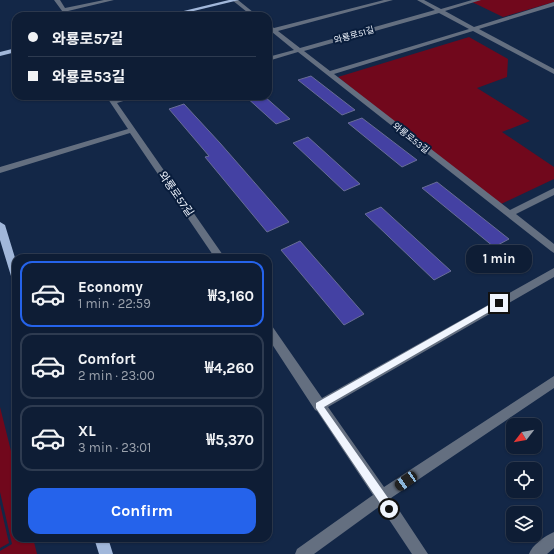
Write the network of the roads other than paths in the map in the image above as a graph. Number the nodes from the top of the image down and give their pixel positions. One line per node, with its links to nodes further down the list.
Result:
1 (56, 0): 8 (street)
2 (111, 0): 8 (street)
3 (235, 0): 10 (main road); 11 (street)
4 (390, 0): 12 (street)
5 (420, 0): 9 (street)
6 (478, 0): 9 (street, 와룡로51길)
7 (554, 4): 13 (street)
8 (64, 10)
9 (439, 11): 13 (street); 16 (street, 와룡로51길)
10 (183, 12)
11 (250, 12)
12 (272, 29)
13 (473, 29): 19 (street); 20 (street)
14 (272, 30): 16 (street, 와룡로53길)
15 (12, 51): 17 (main road)
16 (300, 51): 18 (street, 와룡로51길); 20 (street, 와룡로53길)
17 (0, 54)
18 (272, 58)
19 (554, 72)
20 (328, 74): 25 (street, 와룡로53길)
21 (112, 100): 22 (street, 와룡로57길)
22 (132, 130): 23 (street); 28 (street, 와룡로57길)
23 (0, 170)
24 (554, 191): 25 (street)
25 (509, 214): 27 (street, 와룡로53길)
26 (1, 229): 29 (main road)
27 (554, 249)
28 (217, 254)
29 (12, 263)
30 (554, 272): 33 (street)
31 (272, 335): 33 (street)
32 (554, 381): 34 (street)
33 (319, 406): 34 (street)
34 (381, 497): 38 (street); 39 (street)
35 (554, 539): 40 (street)
36 (102, 542): 37 (main road)
37 (106, 554)
38 (302, 554)
39 (421, 554)
40 (536, 554)

